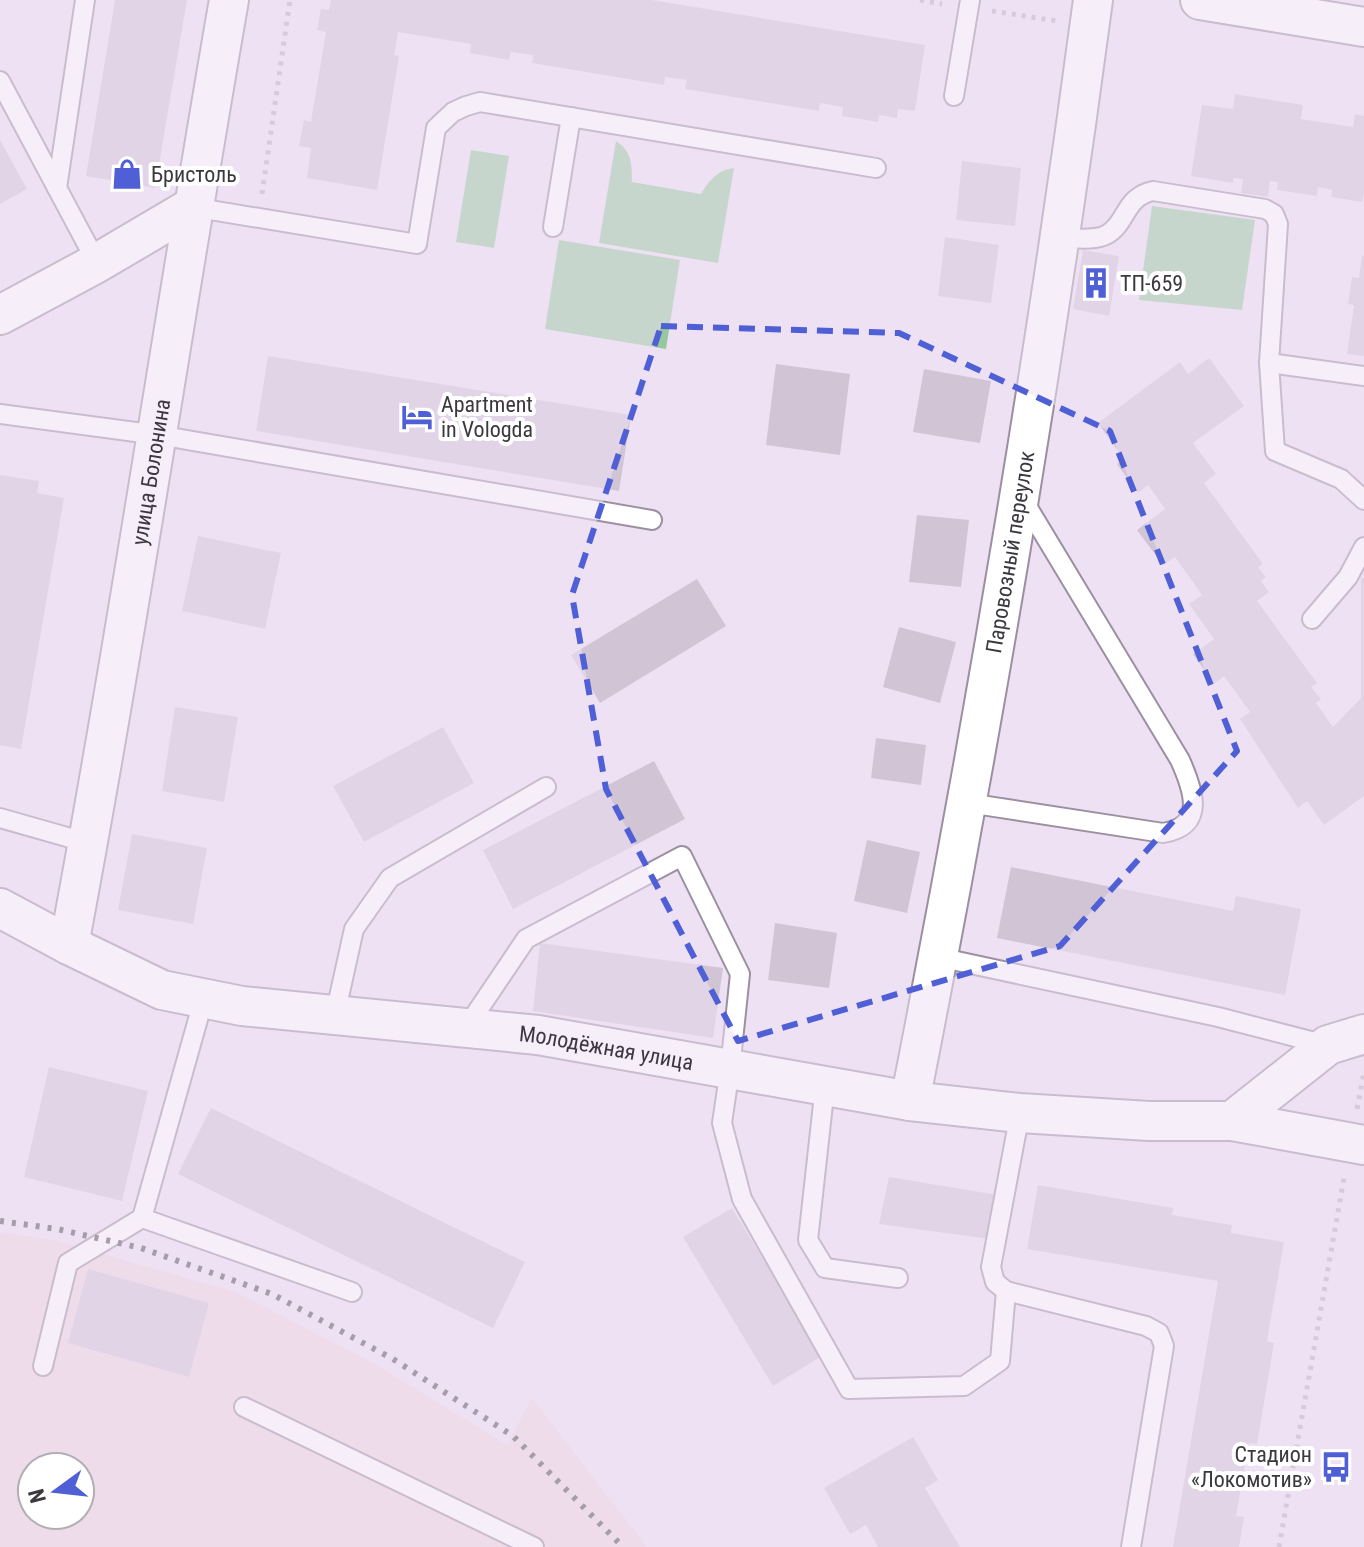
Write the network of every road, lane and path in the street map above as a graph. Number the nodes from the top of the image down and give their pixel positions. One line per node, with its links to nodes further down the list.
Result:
1 (85, 0): 14 (lane)
2 (229, 0): 15 (street, улица Болонина)
3 (290, 0): 16 (path)
4 (920, 0): 6 (path)
5 (1200, 0): 7 (street)
6 (970, 4): 8 (path); 11 (lane)
7 (1268, 6): 9 (street)
8 (1092, 13): 18 (street, Паровозный переулок)
9 (1364, 27)
10 (3, 93): 14 (lane)
11 (954, 96)
12 (571, 117): 13 (lane); 16 (lane); 17 (lane)
13 (876, 168)
14 (57, 188): 19 (lane)
15 (192, 207): 16 (lane); 19 (street); 24 (street, улица Болонина)
16 (259, 218)
17 (553, 227)
18 (1061, 238): 21 (lane); 25 (street, Паровозный переулок)
19 (97, 263): 20 (street)
20 (0, 315)
21 (1269, 363): 22 (lane); 26 (lane)
22 (1364, 376)
23 (0, 414): 24 (lane)
24 (158, 435): 27 (lane); 33 (street, улица Болонина)
25 (1019, 493): 31 (street, Паровозный переулок); 31 (lane)
26 (1364, 500)
27 (652, 520)
28 (1364, 547): 29 (lane)
29 (1312, 619)
30 (546, 787): 38 (lane)
31 (968, 803): 36 (street, Паровозный переулок)
32 (0, 818): 33 (lane)
33 (88, 843): 35 (street, улица Болонина)
34 (0, 908): 35 (street, Молодёжная улица)
35 (69, 945): 37 (street, Молодёжная улица)
36 (938, 957): 41 (lane); 45 (street, Паровозный переулок)
37 (204, 998): 38 (street, Молодёжная улица); 49 (lane)
38 (335, 1015): 39 (street, Молодёжная улица)
39 (466, 1028): 42 (street, Молодёжная улица); 42 (lane)
40 (1364, 1034): 41 (street)
41 (1328, 1045): 47 (street)
42 (730, 1069): 44 (street, Молодёжная улица); 51 (lane)
43 (1364, 1072): 48 (path)
44 (825, 1086): 45 (street, Молодёжная улица); 50 (lane)
45 (910, 1101): 46 (street, Молодёжная улица)
46 (1020, 1113): 47 (street, Молодёжная улица); 51 (lane)
47 (1232, 1121): 48 (street, Молодёжная улица)
48 (1357, 1144): 57 (path)
49 (142, 1218): 52 (lane); 53 (lane)
50 (898, 1278)
51 (1006, 1291): 56 (lane)
52 (352, 1292)
53 (43, 1366)
54 (244, 1407): 55 (lane)
55 (534, 1547)
56 (1131, 1547)
57 (1279, 1547)

